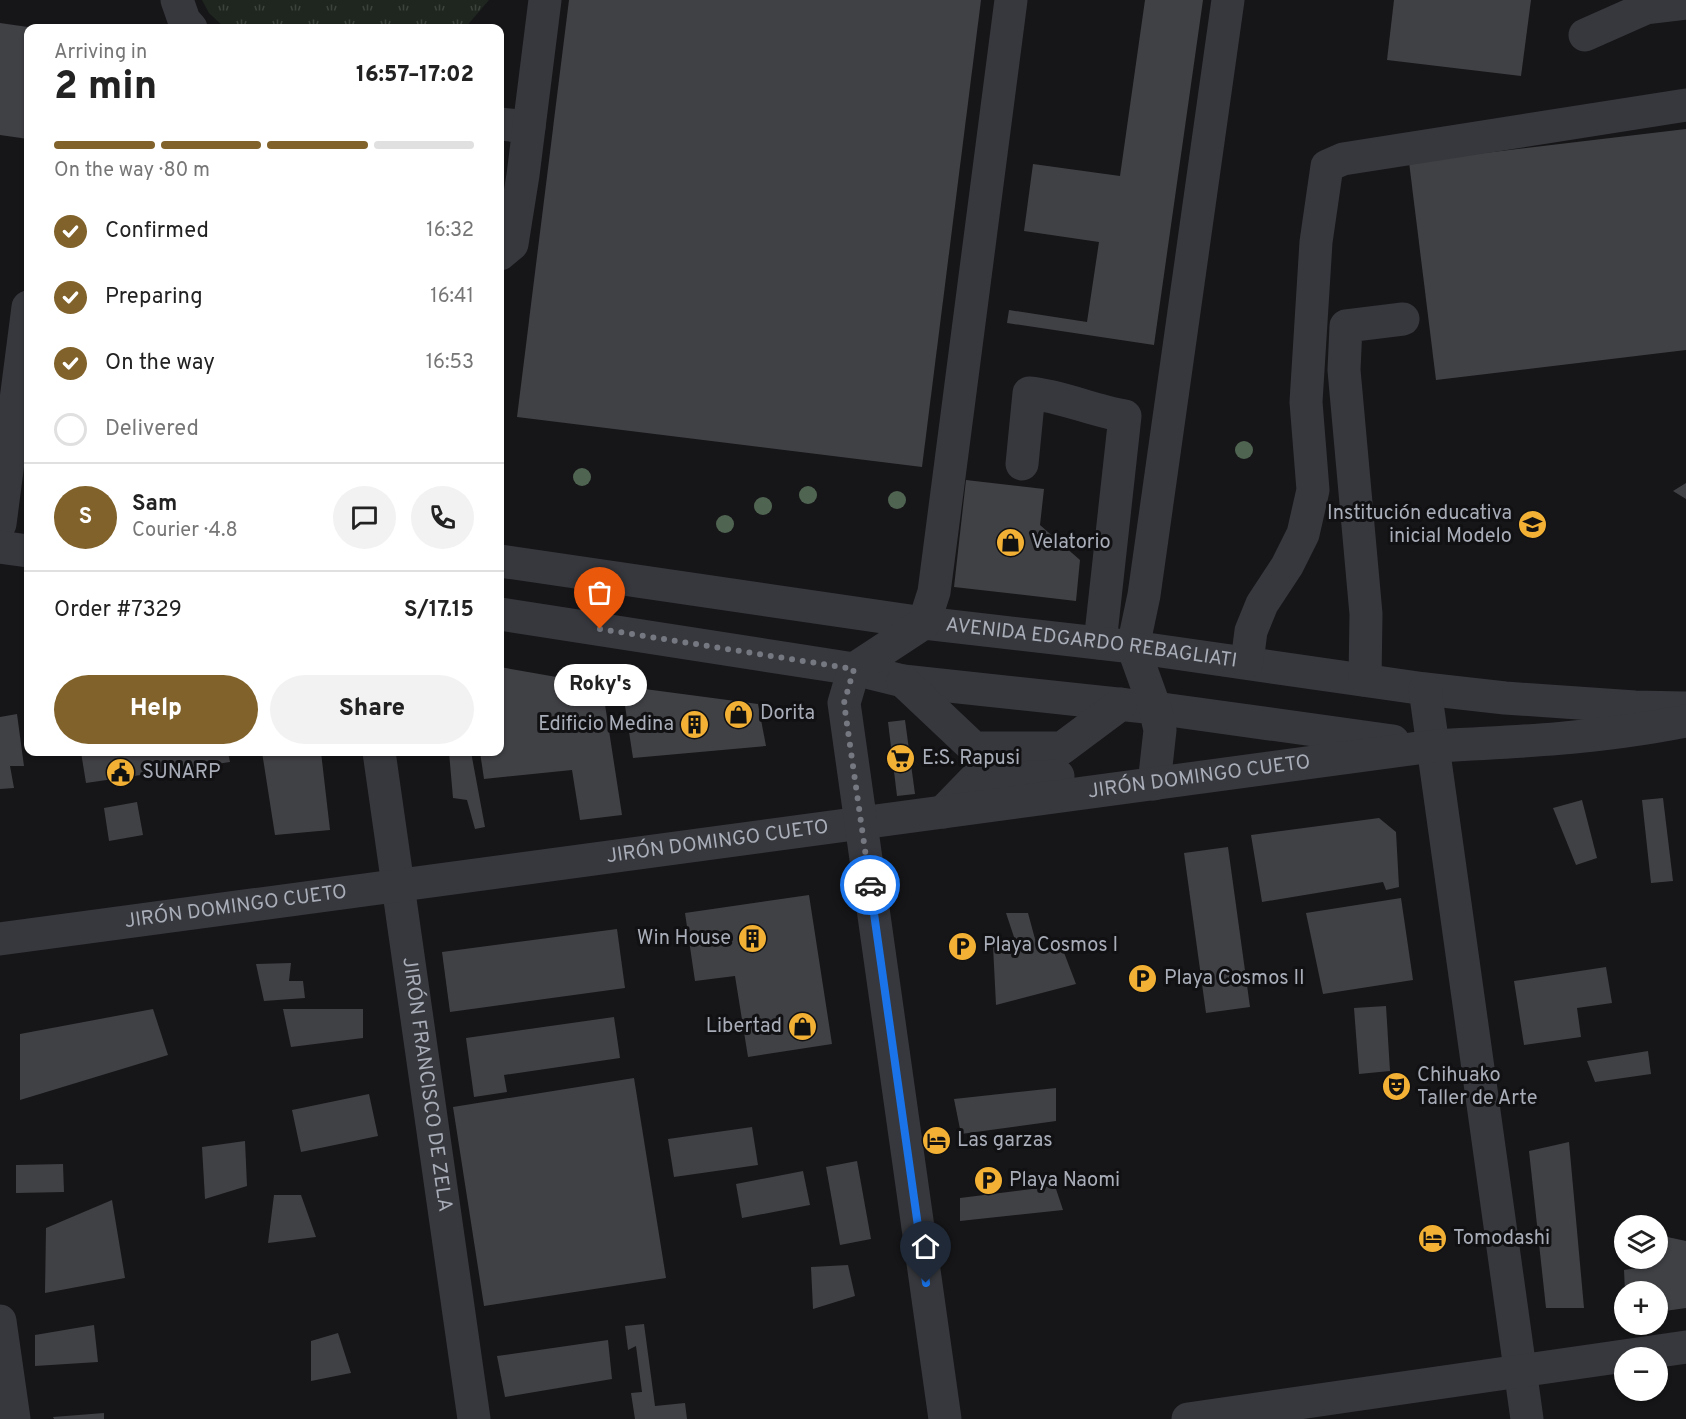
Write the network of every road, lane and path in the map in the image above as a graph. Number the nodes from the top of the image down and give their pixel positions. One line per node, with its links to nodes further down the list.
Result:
1 (177, 0): 6 (street)
2 (545, 0): 9 (street)
3 (1011, 0): 19 (street)
4 (1228, 0): 21 (street)
5 (1686, 3): 7 (street)
6 (188, 24)
7 (1585, 35)
8 (1686, 105): 22 (street)
9 (514, 126): 10 (street)
10 (504, 251)
11 (1403, 319): 24 (street)
12 (24, 377): 14 (street)
13 (1022, 464): 20 (street)
14 (8, 504)
15 (0, 547): 16 (street)
16 (24, 550)
17 (504, 562): 19 (street, AVENIDA EDGARDO REBAGLIATI)
18 (504, 615): 23 (street)
19 (924, 623): 20 (street, AVENIDA EDGARDO REBAGLIATI); 23 (street)
20 (1100, 643): 21 (street, AVENIDA EDGARDO REBAGLIATI)
21 (1133, 647): 22 (street, AVENIDA EDGARDO REBAGLIATI); 28 (street)
22 (1247, 662): 24 (street, AVENIDA EDGARDO REBAGLIATI)
23 (854, 669): 25 (street); 38 (street)
24 (1365, 680): 26 (street, AVENIDA EDGARDO REBAGLIATI)
25 (903, 681): 27 (street); 32 (street)
26 (1425, 689): 29 (street, AVENIDA EDGARDO REBAGLIATI); 31 (street)
27 (1121, 704): 28 (street); 34 (street)
28 (1155, 708): 31 (street); 36 (street)
29 (1686, 708)
30 (1686, 721): 31 (street, JIRÓN DOMINGO CUETO)
31 (1433, 746): 36 (street, JIRÓN DOMINGO CUETO); 43 (street)
32 (974, 748): 34 (street); 35 (street)
33 (380, 756): 39 (street, JIRÓN FRANCISCO DE ZELA)
34 (1064, 773): 35 (street); 36 (street, JIRÓN DOMINGO CUETO); 37 (street, JIRÓN DOMINGO CUETO)
35 (974, 780): 37 (street)
36 (1154, 784)
37 (943, 812): 38 (street, JIRÓN DOMINGO CUETO)
38 (861, 823): 39 (street, JIRÓN DOMINGO CUETO); 46 (street)
39 (398, 886): 40 (street, JIRÓN DOMINGO CUETO); 45 (street, JIRÓN FRANCISCO DE ZELA)
40 (0, 939)
41 (0, 1321): 44 (street)
42 (1686, 1347): 43 (street)
43 (1521, 1370): 47 (street); 48 (street)
44 (14, 1419)
45 (474, 1419)
46 (945, 1419)
47 (1188, 1419)
48 (1527, 1419)

